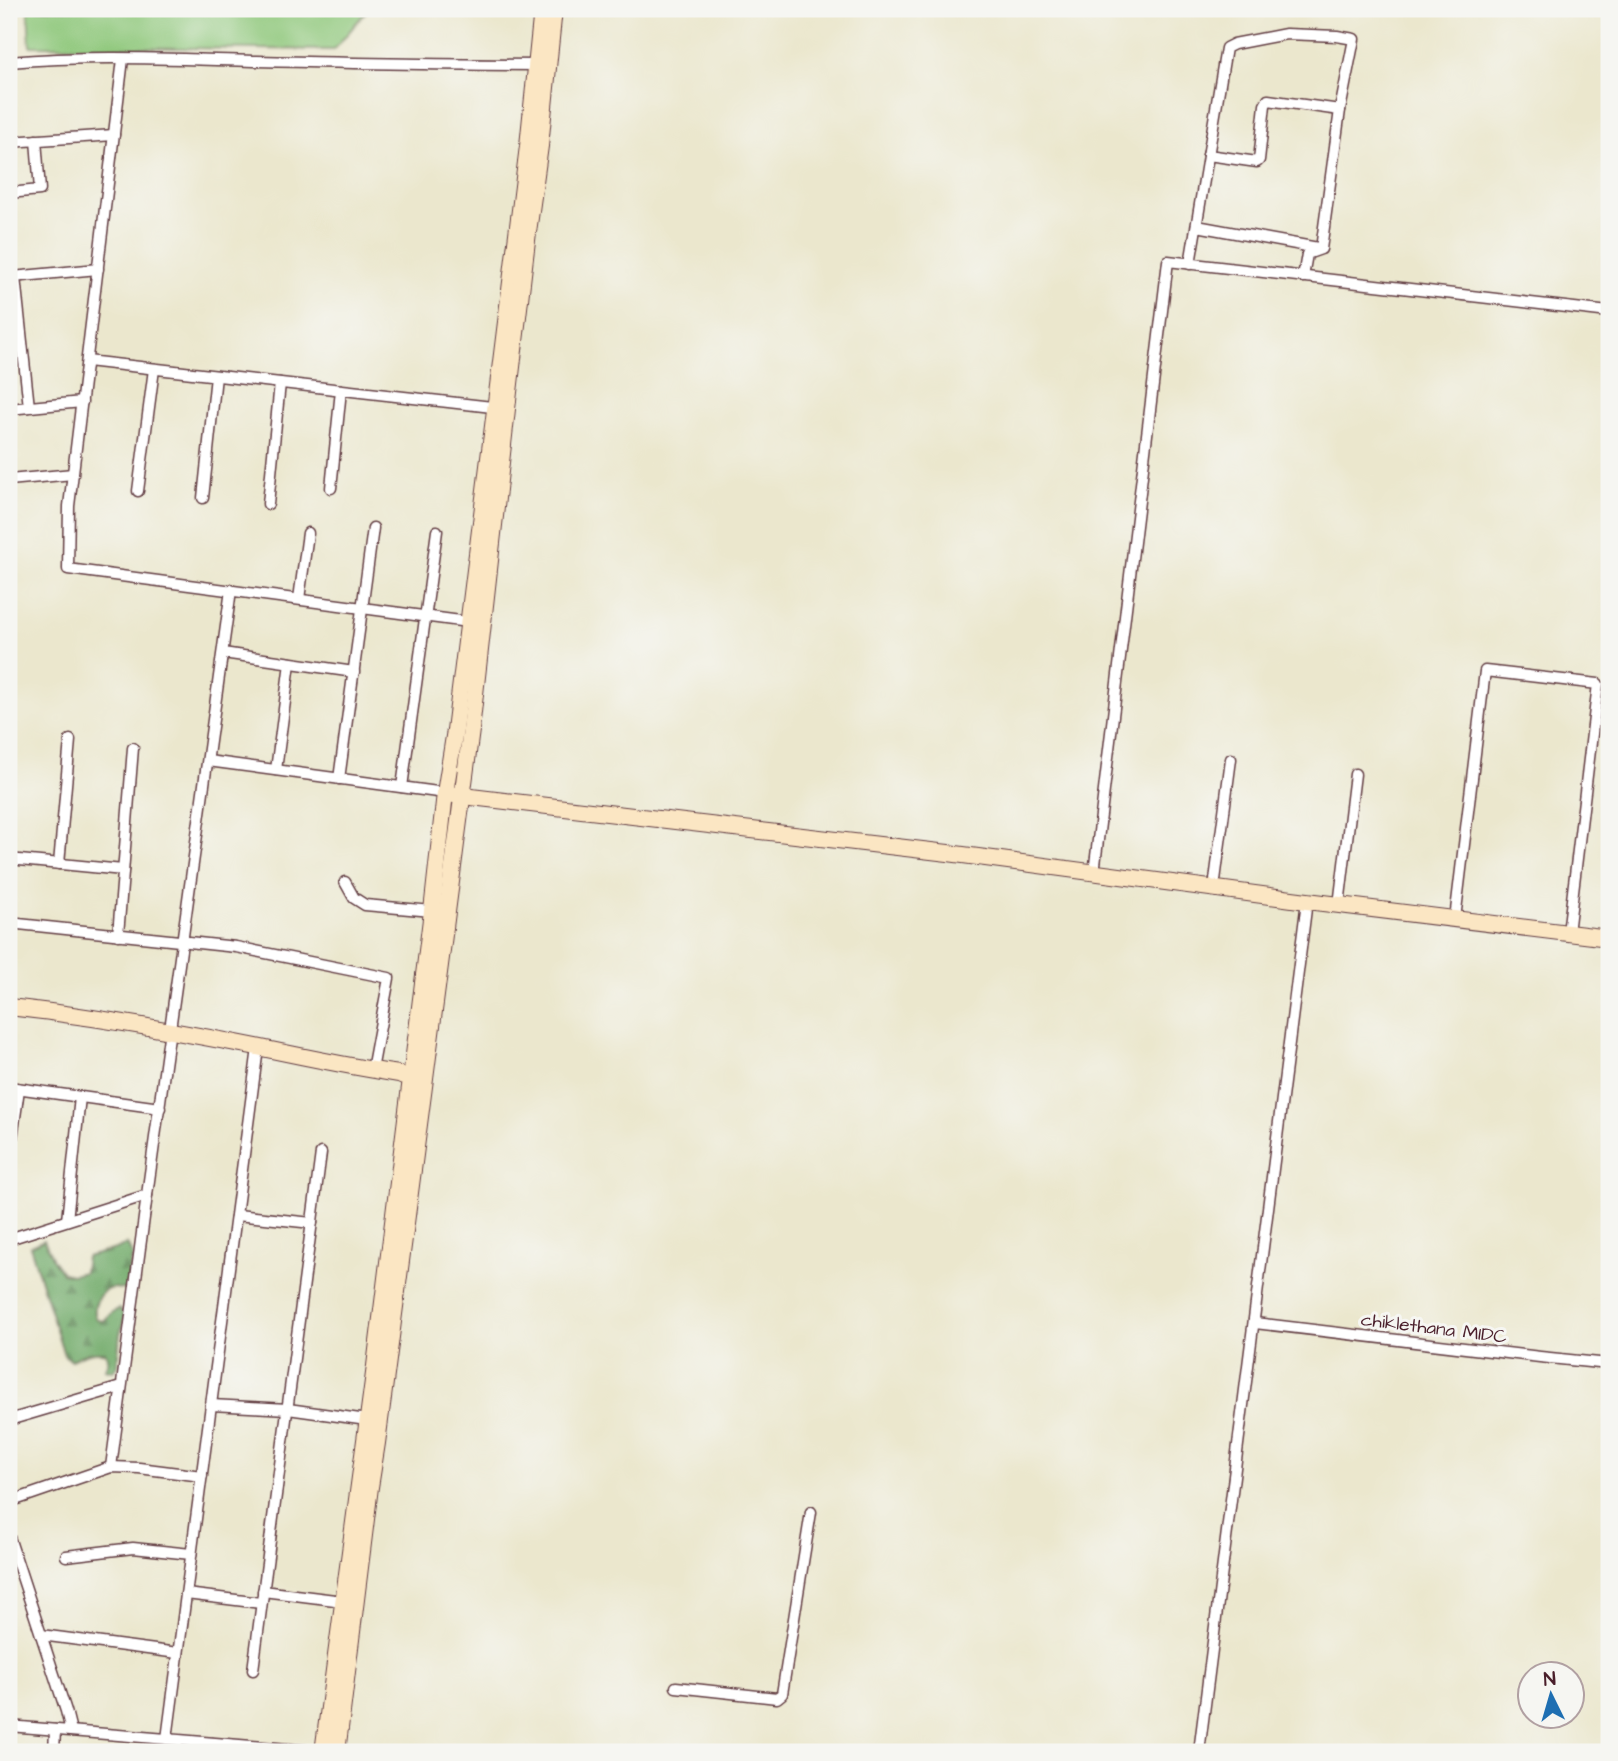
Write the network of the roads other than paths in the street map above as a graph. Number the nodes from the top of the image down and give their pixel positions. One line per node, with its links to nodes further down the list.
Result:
1 (542, 9): 5 (street)
2 (554, 9): 5 (street)
3 (123, 59): 4 (street); 5 (street); 7 (street)
4 (9, 62)
5 (542, 65): 26 (street)
6 (1340, 110): 10 (street); 10 (street); 13 (street)
7 (114, 135): 8 (street); 15 (street)
8 (36, 140): 9 (street); 11 (street)
9 (9, 142)
10 (1208, 155): 12 (street)
11 (9, 193)
12 (1197, 226): 13 (street); 14 (street)
13 (1321, 249): 17 (street)
14 (1191, 264): 17 (street); 58 (street)
15 (98, 269): 16 (street); 19 (street)
16 (12, 277): 25 (street)
17 (1303, 277): 18 (street)
18 (1609, 313)
19 (87, 361): 20 (street); 24 (street)
20 (154, 369): 21 (street); 31 (street)
21 (216, 376): 22 (street); 32 (street)
22 (280, 383): 23 (street); 33 (street)
23 (341, 390): 26 (street); 30 (street)
24 (82, 402): 25 (street); 28 (street)
25 (29, 407): 27 (street)
26 (501, 408): 41 (street); 54 (street)
27 (9, 409)
28 (73, 474): 29 (street); 37 (street)
29 (9, 480)
30 (331, 488)
31 (138, 491)
32 (203, 498)
33 (268, 504)
34 (373, 528): 39 (street)
35 (437, 531): 40 (street)
36 (309, 533): 38 (street)
37 (232, 590): 38 (street); 42 (street)
38 (299, 599): 39 (street)
39 (362, 607): 40 (street); 44 (street)
40 (425, 616): 41 (street); 52 (street)
41 (468, 622): 53 (street)
42 (223, 653): 43 (street); 48 (street)
43 (290, 663): 44 (street); 49 (street)
44 (354, 672): 51 (street)
45 (70, 740): 56 (street)
46 (132, 748): 57 (street)
47 (1231, 759): 60 (street)
48 (208, 761): 49 (street); 69 (street)
49 (276, 770): 51 (street)
50 (1355, 774): 62 (street)
51 (339, 779): 52 (street)
52 (402, 787): 53 (street)
53 (445, 793): 54 (street); 63 (street)
54 (462, 796): 58 (street); 74 (street)
55 (9, 859): 56 (street)
56 (59, 864): 57 (street)
57 (123, 870): 67 (street)
58 (1094, 873): 60 (street)
59 (345, 882): 63 (street)
60 (1214, 888): 61 (street)
61 (1307, 901): 62 (street); 85 (street)
62 (1339, 905): 64 (street)
63 (432, 911): 74 (street)
64 (1455, 919): 66 (street); 66 (street)
65 (9, 923): 67 (street)
66 (1568, 933): 68 (street)
67 (118, 935): 69 (street)
68 (1609, 938)
69 (183, 942): 71 (street); 73 (street)
70 (9, 1007): 71 (street)
71 (171, 1031): 72 (street); 77 (street)
72 (258, 1048): 73 (street); 81 (street)
73 (372, 1070): 74 (street)
74 (414, 1074): 91 (street); 113 (street)
75 (14, 1088): 76 (street); 79 (street)
76 (80, 1097): 77 (street); 82 (street)
77 (160, 1108): 80 (street)
78 (321, 1153): 83 (street)
79 (9, 1160)
80 (147, 1195): 82 (street); 87 (street)
81 (237, 1215): 83 (street); 88 (street)
82 (67, 1220): 84 (street)
83 (312, 1223): 89 (street)
84 (9, 1239)
85 (1255, 1323): 86 (street, chiklethana MIDC); 114 (street)
86 (1609, 1364)
87 (121, 1387): 90 (street); 92 (street)
88 (211, 1405): 89 (street); 93 (street)
89 (288, 1409): 91 (street); 99 (street)
90 (9, 1420)
91 (368, 1420): 101 (street)
92 (111, 1466): 93 (street); 94 (street)
93 (202, 1476): 97 (street)
94 (9, 1502)
95 (811, 1512): 106 (street)
96 (9, 1537): 103 (street)
97 (191, 1554): 98 (street); 100 (street)
98 (66, 1556)
99 (263, 1591): 101 (street); 102 (street)
100 (186, 1594): 102 (street); 104 (street)
101 (343, 1601): 112 (street)
102 (261, 1603): 105 (street)
103 (41, 1634): 104 (street); 109 (street)
104 (178, 1653): 110 (street)
105 (253, 1670)
106 (677, 1687)
107 (9, 1726): 108 (street)
108 (55, 1730): 109 (street); 111 (street)
109 (71, 1731): 110 (street)
110 (167, 1739): 112 (street)
111 (54, 1752)
112 (324, 1752)
113 (337, 1752)
114 (1199, 1752)

